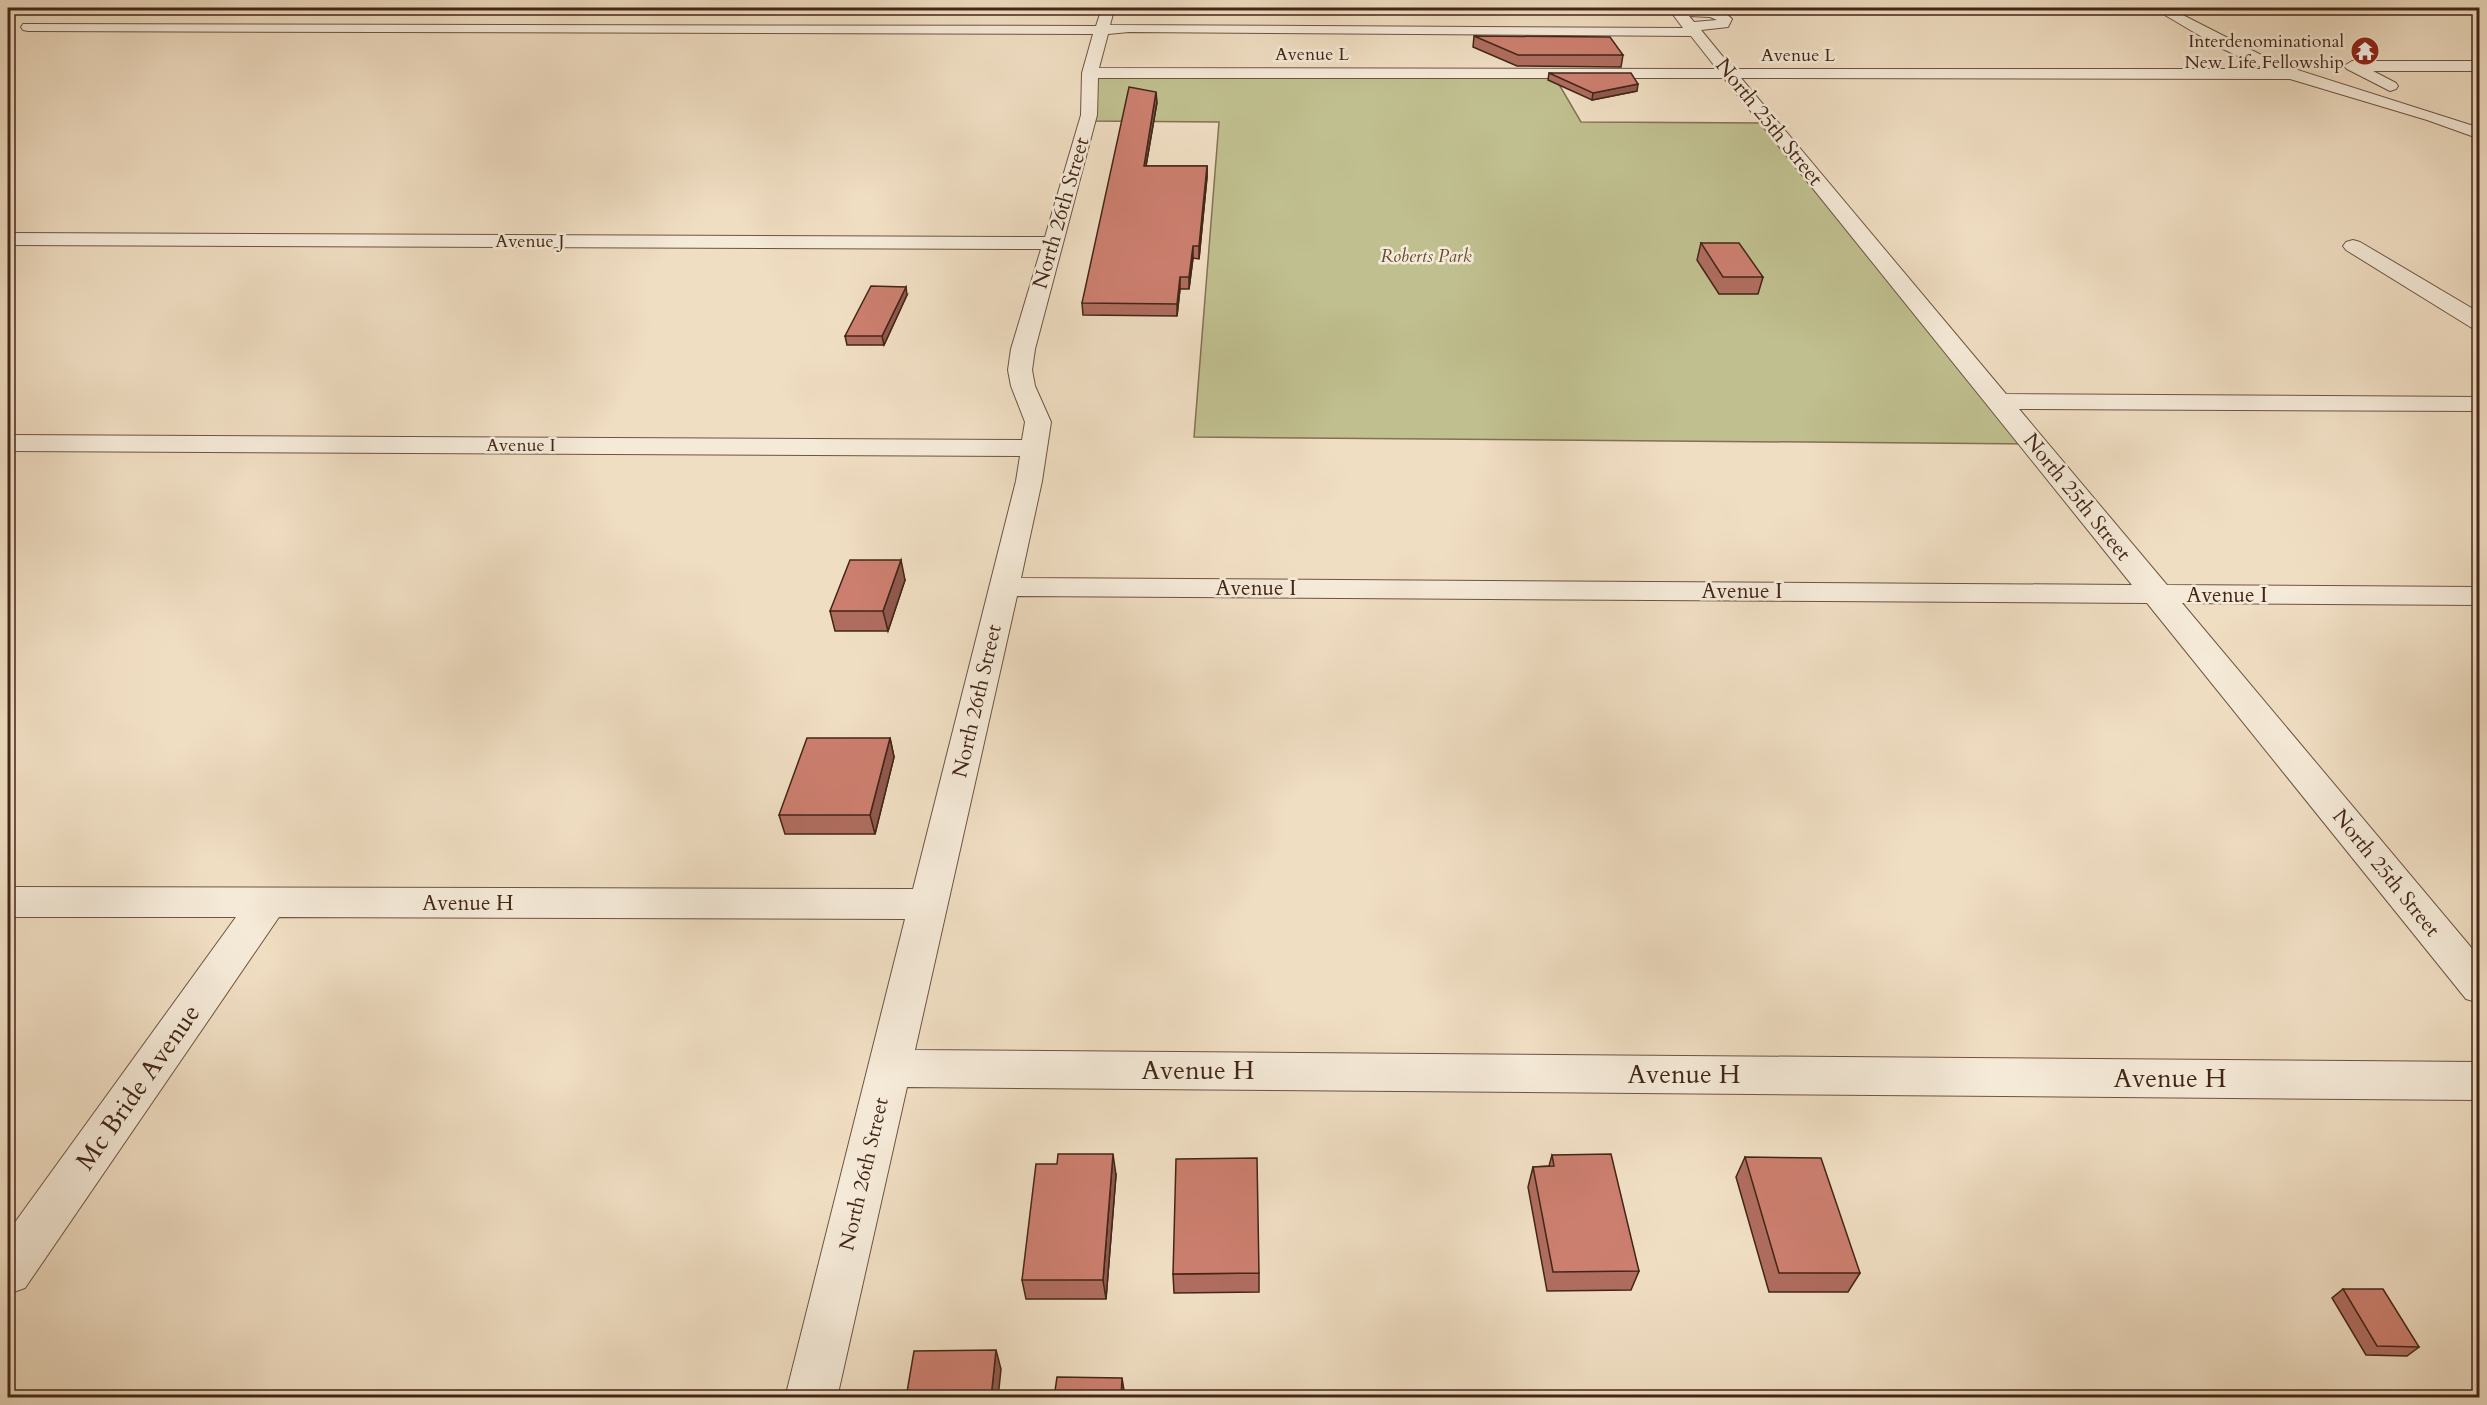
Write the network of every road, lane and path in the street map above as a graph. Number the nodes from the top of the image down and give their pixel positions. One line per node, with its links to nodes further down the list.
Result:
1 (2160, 8): 8 (street)
2 (63, 11): 4 (street)
3 (1606, 18): 5 (street)
4 (1105, 19): 5 (street); 7 (street, North 26th Street)
5 (1685, 20): 9 (street, North 25th Street)
6 (2480, 69): 10 (street)
7 (1090, 72): 9 (street, Avenue L); 13 (street, North 26th Street)
8 (2290, 74): 9 (street, Avenue L); 10 (street)
9 (1731, 75): 16 (street, North 25th Street)
10 (2357, 94): 11 (street)
11 (2480, 134)
12 (8, 239): 13 (street, Avenue J)
13 (1053, 243): 19 (street, North 26th Street)
14 (2353, 246): 15 (street)
15 (2480, 323)
16 (1999, 401): 17 (street); 21 (street, North 25th Street)
17 (2480, 404)
18 (8, 443): 19 (street, Avenue I)
19 (1034, 447): 20 (street, North 26th Street)
20 (1004, 587): 21 (street, Avenue I); 25 (street, North 26th Street)
21 (2157, 594): 22 (street, Avenue I); 26 (street, North 25th Street)
22 (2480, 597)
23 (8, 902): 24 (street, Avenue H)
24 (268, 903): 25 (street, Avenue H); 29 (street, Mc Bride Avenue)
25 (929, 904): 27 (street, North 26th Street)
26 (2480, 987)
27 (889, 1068): 28 (street, Avenue H); 30 (street, North 26th Street)
28 (2480, 1081)
29 (8, 1271)
30 (811, 1398)

